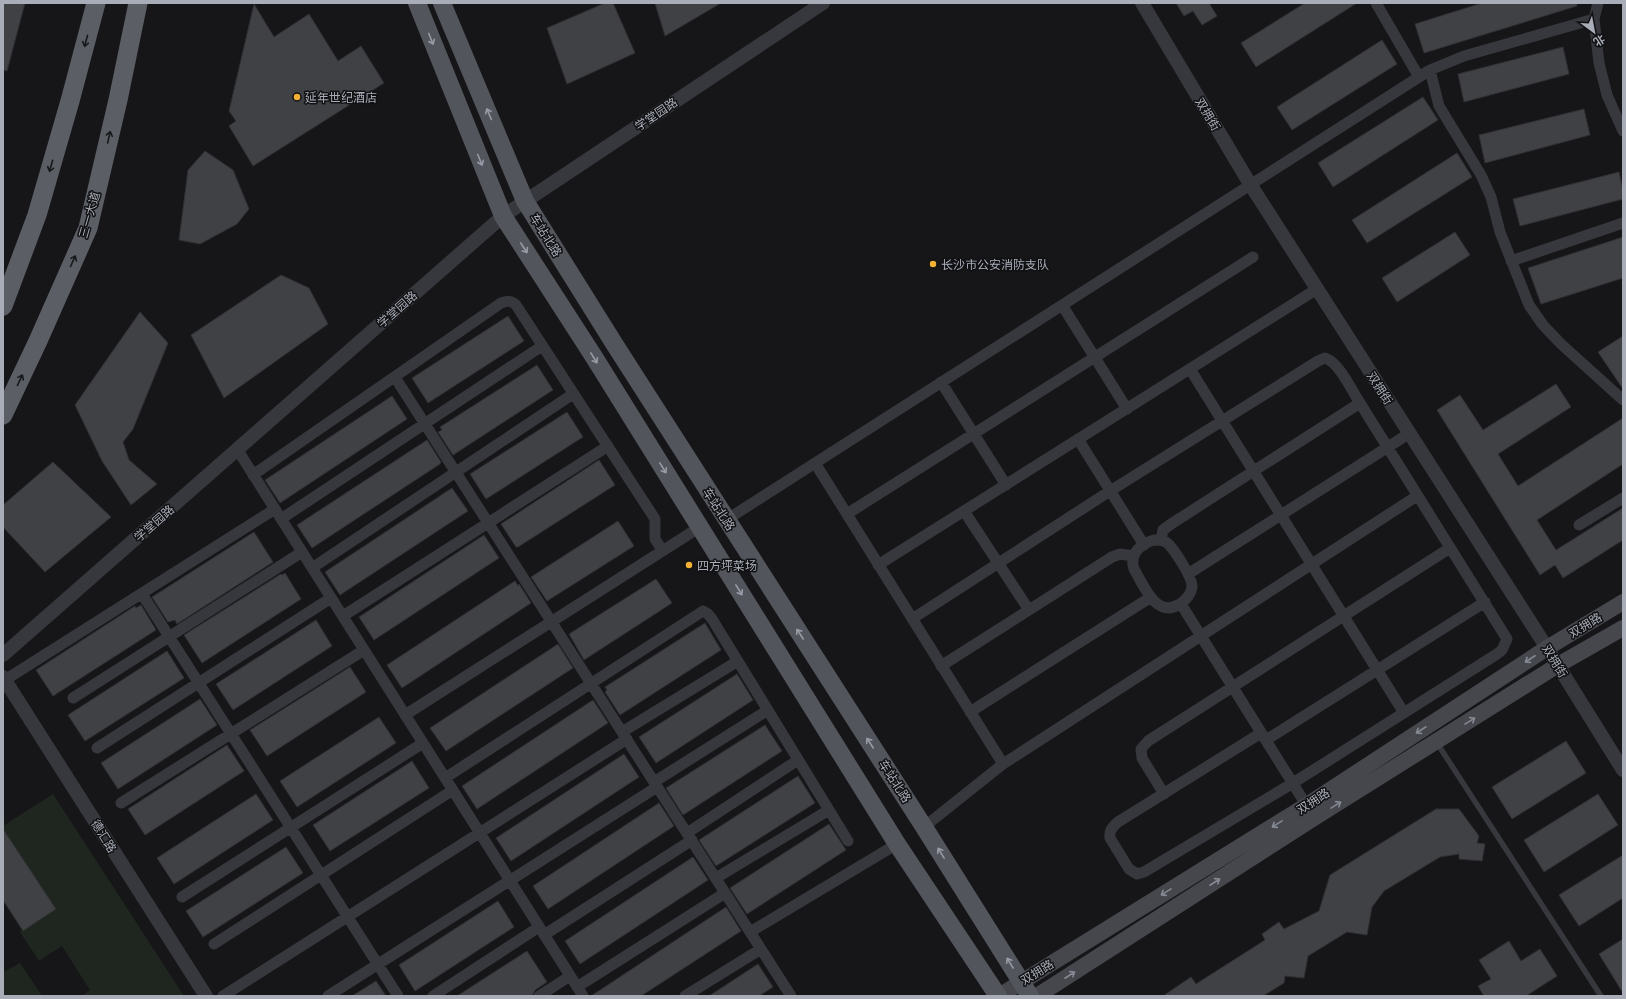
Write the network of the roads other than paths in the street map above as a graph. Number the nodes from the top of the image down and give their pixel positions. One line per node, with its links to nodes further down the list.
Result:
1 (96, 3): 21 (highway, one-way to 21)
2 (138, 3): 31 (highway, 三一大道, one-way to 2)
3 (417, 3): 15 (main road, one-way to 15)
4 (442, 3): 14 (main road, 车站北路, one-way to 4)
5 (823, 3): 14 (street, 学堂园路)
6 (1142, 3): 13 (street, 双拥街)
7 (1376, 3): 11 (street)
8 (1598, 3): 9 (street)
9 (1594, 19): 10 (street); 12 (street)
10 (1430, 70): 11 (street); 18 (street)
11 (1419, 77): 13 (street)
12 (1623, 131)
13 (1250, 184): 19 (street, 双拥街); 20 (street)
14 (525, 201): 15 (street, 学堂园路); 53 (main road, 车站北路)
15 (503, 216): 39 (street, 学堂园路); 56 (main road, one-way to 56)
16 (1623, 222): 18 (street)
17 (1253, 257): 23 (street)
18 (1511, 261): 28 (street)
19 (1317, 289): 24 (street); 35 (street, 双拥街)
20 (1062, 304): 23 (street); 26 (street)
21 (3, 306)
22 (542, 346): 27 (street); 33 (street); 43 (street)
23 (1095, 356): 30 (street); 34 (street)
24 (1190, 369): 30 (street); 32 (street)
25 (398, 382): 33 (street)
26 (941, 382): 34 (street); 40 (street)
27 (573, 394): 37 (street); 42 (street)
28 (1623, 400)
29 (1360, 403): 32 (street); 38 (street); 41 (street)
30 (1127, 409): 36 (street)
31 (3, 415)
32 (1222, 421): 41 (street); 45 (street)
33 (425, 424): 42 (street); 52 (street)
34 (973, 433): 44 (street); 50 (street)
35 (1410, 433): 38 (street); 82 (street, 双拥街)
36 (1078, 439): 44 (street); 45 (street)
37 (608, 446): 54 (street); 60 (street)
38 (1388, 447): 46 (street); 51 (street)
39 (237, 450): 43 (street); 84 (street, 学堂园路)
40 (815, 463): 50 (street); 53 (street)
41 (1253, 471): 51 (street); 57 (street)
42 (456, 472): 54 (street); 66 (street)
43 (253, 475): 48 (street)
44 (1006, 484): 49 (street)
45 (1110, 491): 58 (street); 63 (street)
46 (1417, 496): 59 (street); 64 (street)
47 (1623, 498): 55 (street)
48 (275, 509): 52 (street); 68 (street)
49 (964, 511): 63 (street); 65 (street)
50 (846, 514): 65 (street)
51 (1281, 515): 64 (street); 67 (street)
52 (281, 519): 61 (street)
53 (726, 520): 116 (main road, 车站北路, one-way to 53)
54 (489, 523): 75 (street); 78 (street)
55 (1579, 525)
56 (700, 528): 60 (street); 120 (main road, one-way to 120)
57 (1161, 540): 58 (street); 67 (street)
58 (1144, 545): 62 (street)
59 (1450, 548): 71 (street); 76 (street)
60 (663, 551): 78 (street)
61 (302, 552): 66 (street); 81 (street)
62 (1133, 556): 69 (street); 74 (street)
63 (998, 563): 74 (street); 77 (street)
64 (1311, 564): 76 (street); 80 (street)
65 (878, 565): 77 (street)
66 (312, 568): 70 (street)
67 (1188, 574): 73 (street)
68 (142, 594): 81 (street); 89 (street)
69 (1151, 597): 73 (street); 95 (street)
70 (331, 598): 75 (street); 91 (street)
71 (1485, 602): 88 (street); 96 (street)
72 (1623, 602): 82 (main road, 双拥路)
73 (1180, 604): 80 (street)
74 (1029, 610): 87 (street)
75 (342, 616): 83 (street)
76 (1344, 616): 88 (street); 92 (street)
77 (912, 619): 87 (street)
78 (552, 622): 90 (street); 97 (street)
79 (1623, 628): 86 (main road, 双拥路)
80 (1200, 635): 92 (street); 105 (street)
81 (169, 637): 91 (street); 93 (street)
82 (1548, 648): 86 (street, 双拥街); 114 (main road, 双拥路, one-way to 114)
83 (364, 650): 97 (street); 98 (street)
84 (3, 656)
85 (738, 661): 90 (street); 94 (street); 99 (street)
86 (1558, 665): 101 (main road, 双拥路, one-way to 86); 106 (street, 双拥街)
87 (941, 666): 95 (street)
88 (1378, 670): 96 (street); 100 (street)
89 (4, 678): 135 (street, 德汇路)
90 (591, 682): 99 (street); 107 (street)
91 (199, 683): 98 (street); 103 (street)
92 (1233, 687): 100 (street); 111 (street)
93 (73, 698)
94 (768, 710): 104 (street); 108 (street)
95 (970, 712): 105 (street)
96 (1404, 713): 109 (street)
97 (405, 715): 102 (street)
98 (231, 733): 112 (street); 115 (street)
99 (625, 736): 108 (street); 117 (street)
100 (1264, 736): 109 (street); 111 (street)
101 (1436, 742): 114 (main road, 双拥路, one-way to 101); 145 (lane)
102 (423, 743): 107 (street); 115 (street)
103 (97, 748)
104 (798, 760): 113 (street); 118 (street)
105 (1003, 764): 116 (street)
106 (1623, 770)
107 (445, 778): 110 (street)
108 (656, 784): 118 (street); 123 (street)
109 (1293, 784): 111 (street); 114 (street)
110 (453, 790): 117 (street); 121 (street)
111 (1164, 794)
112 (121, 803)
113 (829, 810): 119 (street); 122 (street)
114 (1311, 812): 133 (main road, 双拥路, one-way to 133); 144 (main road, 双拥路, one-way to 114)
115 (291, 827): 121 (street); 125 (street)
116 (924, 827): 133 (main road, 车站北路, one-way to 116)
117 (480, 833): 123 (street); 126 (street)
118 (689, 836): 122 (street); 127 (street)
119 (848, 841)
120 (897, 844): 128 (street); 143 (main road)
121 (321, 875): 126 (street); 129 (street)
122 (716, 878): 124 (street)
123 (510, 881): 127 (street); 131 (street)
124 (725, 893): 128 (street); 134 (street)
125 (182, 897)
126 (348, 917): 131 (street); 136 (street)
127 (542, 931): 132 (street); 139 (street)
128 (750, 932): 130 (street)
129 (214, 944)
130 (761, 949): 141 (street); 142 (street)
131 (378, 964): 137 (street); 138 (street)
132 (570, 976): 134 (street); 140 (street)
133 (1026, 989): 143 (main road, 双拥路)
134 (580, 992)
135 (206, 996)
136 (224, 996)
137 (328, 996)
138 (398, 996)
139 (433, 996)
140 (539, 996)
141 (685, 996)
142 (791, 996)
143 (998, 996)
144 (1037, 996)
145 (1601, 996)

